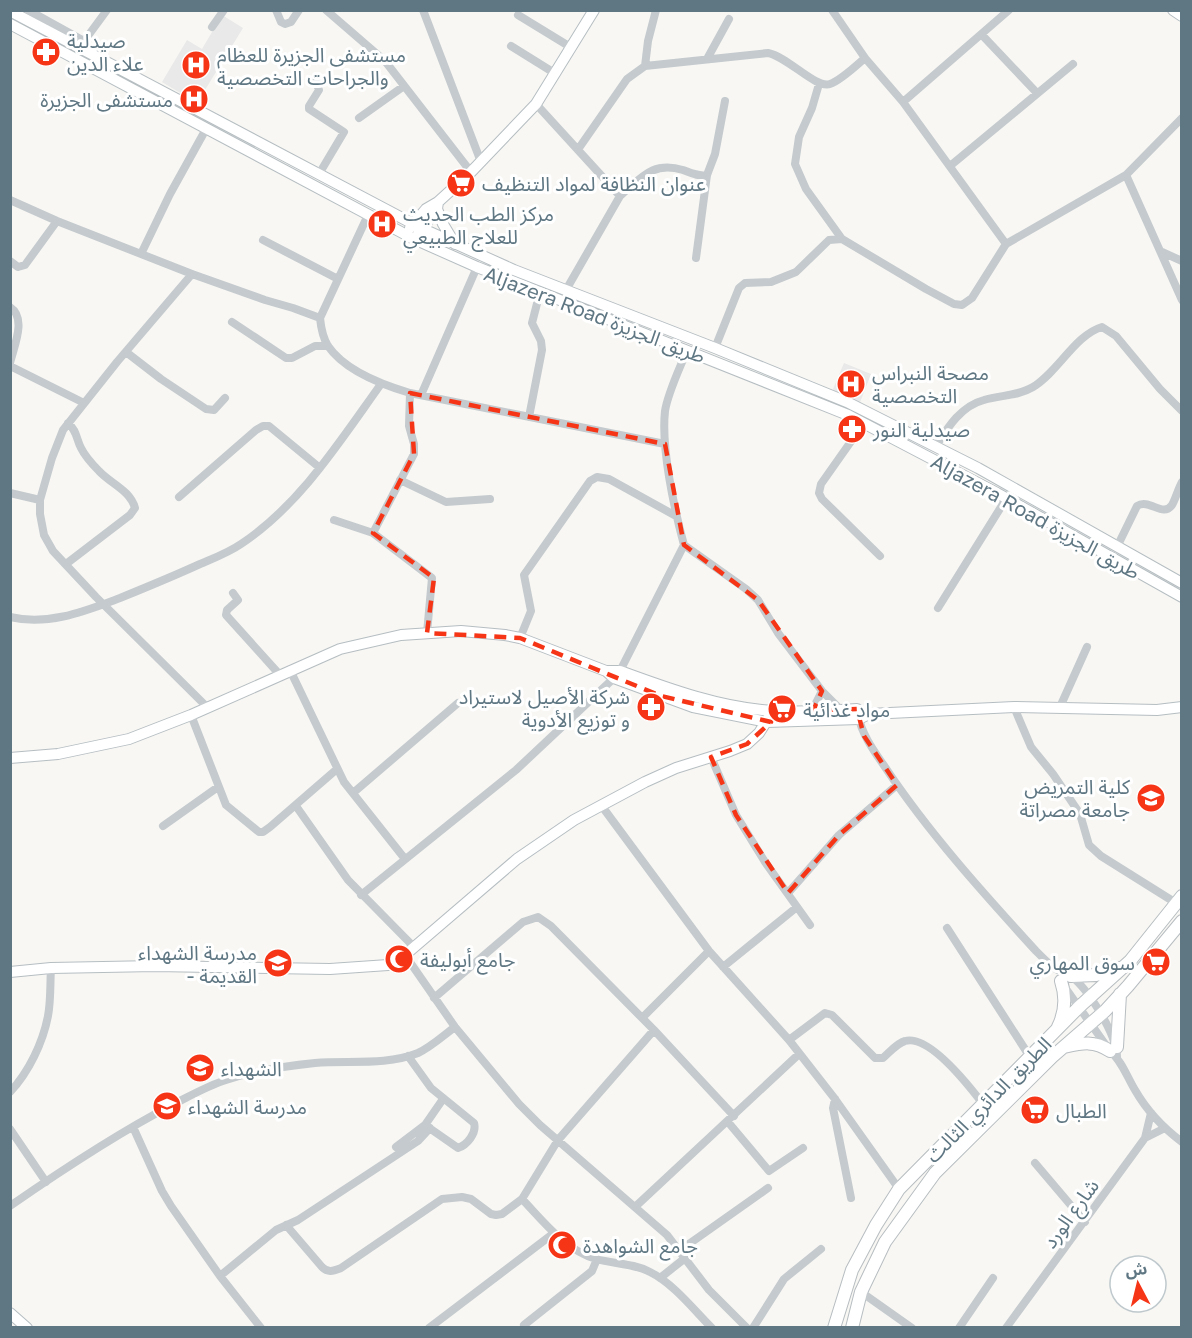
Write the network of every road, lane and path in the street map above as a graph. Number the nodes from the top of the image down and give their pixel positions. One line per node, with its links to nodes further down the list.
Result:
1 (28, 10): 20 (street)
2 (107, 10): 20 (street)
3 (224, 10): 18 (street)
4 (276, 10): 5 (street)
5 (299, 10)
6 (326, 10): 30 (street)
7 (423, 10): 39 (street)
8 (656, 10): 26 (street)
9 (832, 10): 23 (street)
10 (1009, 10): 19 (street)
11 (1173, 10): 15 (main road)
12 (10, 11): 20 (main road, Aljazera Road طريق الجزيزة)
13 (594, 11): 22 (main road)
14 (518, 15): 22 (street)
15 (1182, 16)
16 (729, 19): 24 (street)
17 (10, 24): 37 (main road, Aljazera Road طريق الجزيزة)
18 (212, 27)
19 (982, 34): 31 (street); 33 (street)
20 (82, 44): 42 (main road, Aljazera Road طريق الجزيزة)
21 (511, 46): 27 (street)
22 (572, 48): 27 (main road)
23 (865, 58): 29 (street); 33 (street)
24 (707, 59): 26 (street); 29 (street)
25 (1073, 64): 31 (street)
26 (645, 66): 38 (street)
27 (556, 74): 34 (main road)
28 (315, 79): 42 (street)
29 (819, 84): 53 (street)
30 (404, 86): 35 (street); 41 (street)
31 (1037, 93): 40 (street)
32 (725, 101): 43 (street)
33 (903, 102): 40 (street)
34 (536, 104): 38 (street); 39 (main road)
35 (359, 118)
36 (1182, 118): 44 (street)
37 (206, 129): 49 (main road, Aljazera Road طريق الجزيزة); 58 (street)
38 (579, 148): 45 (street)
39 (481, 162): 41 (main road)
40 (950, 166): 55 (street)
41 (471, 172): 47 (main road)
42 (320, 174): 48 (main road, Aljazera Road طريق الجزيزة)
43 (707, 175): 45 (street); 59 (street)
44 (1126, 175): 55 (street); 57 (street)
45 (620, 196): 65 (street)
46 (10, 200): 50 (street)
47 (434, 207): 48 (main road); 51 (main road); 56 (main road)
48 (393, 213): 51 (main road, Aljazera Road طريق الجزيزة)
49 (368, 215): 52 (main road, Aljazera Road طريق الجزيزة); 64 (street)
50 (57, 221): 58 (street); 60 (street)
51 (417, 226): 52 (main road); 56 (main road, Aljazera Road طريق الجزيزة)
52 (409, 236): 62 (main road, Aljazera Road طريق الجزيزة)
53 (842, 239): 55 (street); 72 (street)
54 (263, 240): 64 (street)
55 (1006, 243)
56 (455, 244): 65 (main road, Aljazera Road طريق الجزيزة)
57 (1161, 252): 61 (street); 67 (street)
58 (141, 254): 63 (street)
59 (696, 258)
60 (10, 261)
61 (1182, 261)
62 (477, 267): 66 (main road, Aljazera Road طريق الجزيزة); 78 (street)
63 (192, 274): 69 (street); 74 (street)
64 (338, 279): 69 (street)
65 (566, 290): 72 (main road, Aljazera Road طريق الجزيزة)
66 (540, 292): 73 (main road, Aljazera Road طريق الجزيزة); 82 (street)
67 (1182, 300)
68 (10, 307): 75 (street)
69 (320, 318): 71 (street)
70 (232, 322): 71 (street)
71 (328, 346): 76 (street)
72 (714, 348): 86 (main road, Aljazera Road طريق الجزيزة)
73 (687, 350): 84 (main road, Aljazera Road طريق الجزيزة); 85 (street)
74 (126, 352): 79 (street); 80 (street)
75 (10, 364): 80 (street)
76 (381, 384): 77 (street); 87 (street)
77 (410, 393): 78 (street); 88 (street)
78 (421, 395): 82 (street)
79 (225, 399)
80 (84, 403): 83 (street)
81 (1182, 411): 86 (street)
82 (529, 417): 85 (street)
83 (68, 423): 94 (street); 101 (street)
84 (864, 423): 93 (main road, Aljazera Road طريق الجزيزة); 100 (street)
85 (665, 444): 95 (street)
86 (936, 446): 99 (main road, Aljazera Road طريق الجزيزة)
87 (320, 468): 91 (street); 105 (street)
88 (400, 480): 92 (street); 97 (street)
89 (1182, 482): 99 (street)
90 (10, 493): 94 (street)
91 (179, 497)
92 (490, 499)
93 (1006, 499): 104 (main road, Aljazera Road طريق الجزيزة); 106 (street)
94 (40, 500): 101 (street)
95 (676, 516): 98 (street); 109 (street)
96 (334, 520): 97 (street)
97 (373, 533): 108 (street)
98 (684, 544): 112 (street); 113 (street)
99 (1118, 547): 102 (main road, Aljazera Road طريق الجزيزة)
100 (880, 556)
101 (66, 564): 105 (street)
102 (1182, 583)
103 (233, 593): 111 (street)
104 (1182, 597)
105 (102, 604): 107 (street); 115 (street)
106 (938, 608)
107 (10, 617)
108 (427, 633): 109 (main road); 111 (main road)
109 (520, 638): 112 (main road)
110 (1087, 647): 117 (street)
111 (285, 672): 115 (main road); 127 (street)
112 (613, 673): 120 (main road); 124 (main road); 134 (street)
113 (822, 691): 119 (street); 121 (street)
114 (458, 703): 130 (street)
115 (207, 707): 123 (main road)
116 (1014, 707): 117 (main road); 122 (main road); 137 (street)
117 (1060, 707): 118 (main road)
118 (1182, 707)
119 (841, 710): 121 (main road); 122 (main road)
120 (773, 711): 121 (main road); 124 (main road)
121 (812, 711)
122 (862, 714): 124 (main road); 128 (street)
123 (191, 715): 126 (main road); 129 (street)
124 (766, 722): 125 (main road)
125 (711, 757): 131 (main road); 135 (street)
126 (10, 758)
127 (337, 770): 130 (street); 132 (street)
128 (897, 785): 135 (street); 149 (street)
129 (218, 787): 132 (street); 133 (street)
130 (353, 793): 134 (street)
131 (601, 805): 142 (main road); 143 (street)
132 (296, 806): 136 (street)
133 (163, 826)
134 (405, 859): 136 (street)
135 (788, 893): 138 (street)
136 (362, 895): 142 (street)
137 (1179, 899): 145 (main road, الطريق الدائري الثالث)
138 (797, 907): 140 (street); 146 (street)
139 (1182, 921): 150 (main road, الطريق الدائري الثالث)
140 (810, 925)
141 (947, 928): 165 (street)
142 (413, 946): 144 (main road)
143 (709, 951): 146 (street); 155 (street)
144 (405, 955): 147 (main road); 151 (street)
145 (1130, 961): 149 (main road); 152 (main road, الطريق الدائري الثالث)
146 (723, 967): 160 (street)
147 (51, 968): 148 (main road); 166 (street)
148 (10, 972)
149 (1066, 978): 152 (street); 153 (street); 159 (main road)
150 (1120, 994): 154 (main road, الطريق الدائري الثالث); 162 (main road)
151 (434, 998): 155 (street); 157 (street)
152 (1090, 999): 153 (main road, الطريق الدائري الثالث); 154 (street)
153 (1079, 1008): 156 (street); 159 (main road, الطريق الدائري الثالث)
154 (1101, 1013): 156 (main road, الطريق الدائري الثالث); 162 (street)
155 (642, 1018): 158 (street)
156 (1090, 1023): 161 (main road, الطريق الدائري الثالث); 162 (street)
157 (456, 1027): 164 (street); 177 (street)
158 (654, 1030): 171 (street); 177 (street)
159 (1053, 1033): 165 (main road, الطريق الدائري الثالث)
160 (789, 1041): 163 (street); 169 (street)
161 (1063, 1047): 162 (main road); 199 (main road, الطريق الدائري الثالث)
162 (1115, 1052): 170 (street)
163 (799, 1054): 168 (street); 171 (street)
164 (408, 1056): 167 (street); 173 (street)
165 (1030, 1057): 169 (main road, الطريق الدائري الثالث)
166 (10, 1092)
167 (443, 1099): 172 (street); 172 (street)
168 (835, 1099): 184 (street); 185 (street)
169 (983, 1104): 184 (main road, الطريق الدائري الثالث)
170 (1151, 1113): 174 (street); 176 (street, شارع الورد)
171 (731, 1119): 180 (street); 188 (street)
172 (428, 1126): 179 (street); 190 (street)
173 (134, 1127): 182 (street); 196 (street)
174 (1165, 1128): 176 (street); 178 (street)
175 (10, 1129): 182 (street)
176 (1145, 1138): 189 (street, شارع الورد)
177 (558, 1140): 186 (street); 188 (street)
178 (1181, 1140)
179 (396, 1147)
180 (803, 1148)
181 (1035, 1163): 189 (street)
182 (46, 1182): 187 (street)
183 (768, 1188): 193 (street)
184 (899, 1189): 208 (main road, الطريق الدائري الثالث)
185 (851, 1198)
186 (522, 1199): 190 (street); 191 (street)
187 (10, 1206)
188 (635, 1207): 193 (street)
189 (1085, 1222): 212 (street, شارع الورد)
190 (286, 1225): 196 (street)
191 (554, 1233): 194 (street); 204 (street)
192 (821, 1249): 207 (street)
193 (679, 1251): 195 (street)
194 (597, 1259): 197 (street); 201 (street)
195 (684, 1259): 197 (street); 206 (street)
196 (220, 1276): 203 (street)
197 (660, 1278): 205 (street)
198 (993, 1278): 211 (street)
199 (861, 1292): 209 (main road, الطريق الدائري الثالث); 210 (street)
200 (12, 1316): 202 (main road)
201 (524, 1325)
202 (27, 1328)
203 (261, 1328)
204 (429, 1328)
205 (712, 1328)
206 (747, 1328)
207 (753, 1328)
208 (834, 1328)
209 (852, 1328)
210 (912, 1328)
211 (959, 1328)
212 (1005, 1328)

